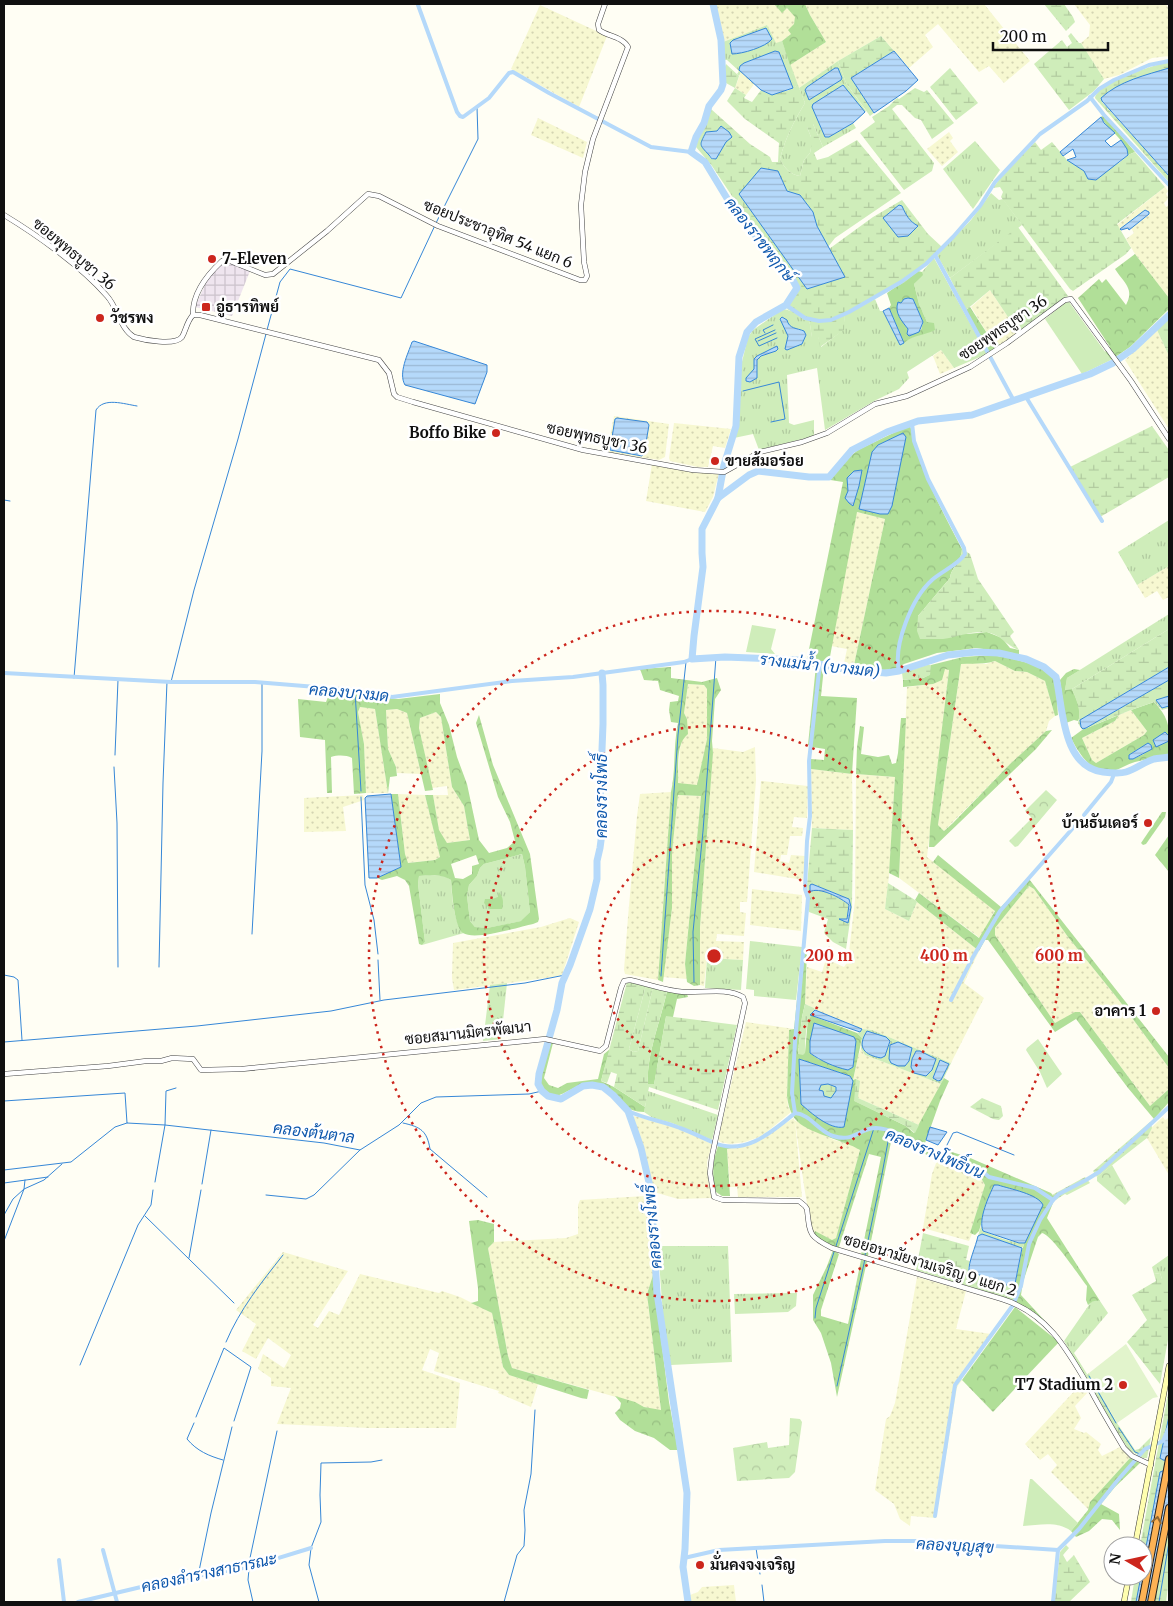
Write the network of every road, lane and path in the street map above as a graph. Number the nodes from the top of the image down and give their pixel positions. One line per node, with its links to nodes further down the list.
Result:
1 (605, 4): 3 (street, ซอยประชาอุทิศ 54 แยก 6)
2 (4, 215): 3 (street, ซอยพุทธบูชา 36)
3 (193, 315): 4 (street, ซอยพุทธบูชา 36)
4 (1169, 438)
5 (4, 1074): 6 (street, ซอยสมานมิตรพัฒนา)
6 (715, 1138): 9 (street, ซอยอนามัยงามเจริญ 9 แยก 2)
7 (1169, 1366): 9 (main road)
8 (1169, 1459): 14 (highway, one-way to 8)
9 (1151, 1465): 11 (main road)
10 (1169, 1508): 15 (highway)
11 (1137, 1536)
12 (1127, 1586): 13 (main road)
13 (1124, 1602)
14 (1142, 1602)
15 (1151, 1602)

